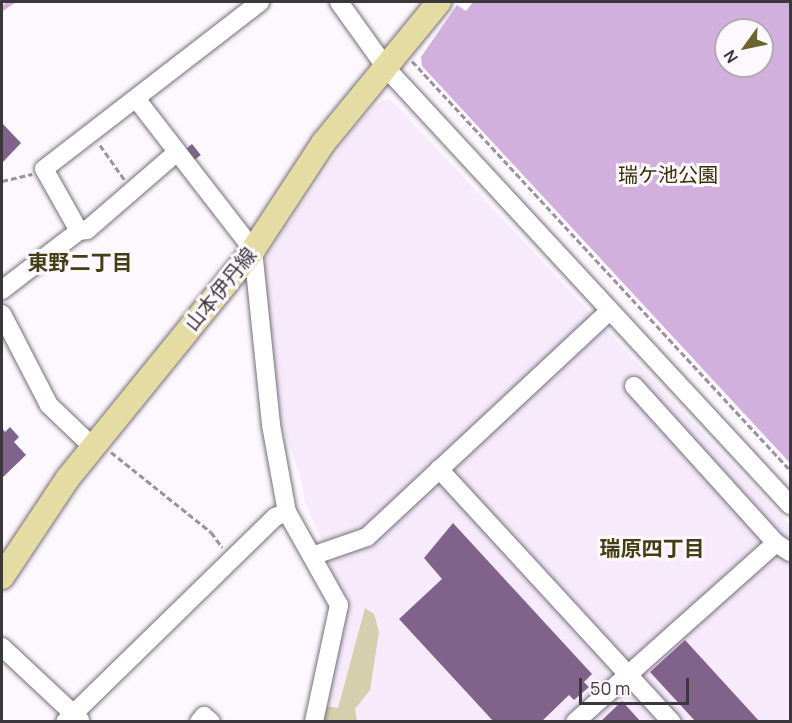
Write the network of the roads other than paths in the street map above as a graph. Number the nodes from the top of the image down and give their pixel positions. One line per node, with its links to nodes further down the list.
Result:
1 (260, 2): 5 (street)
2 (339, 2): 4 (street)
3 (439, 2): 4 (main road, 山本伊丹線)
4 (387, 69): 8 (main road, 山本伊丹線); 10 (street)
5 (138, 100): 6 (street); 7 (street)
6 (177, 152): 7 (street); 8 (street)
7 (79, 231): 9 (street)
8 (253, 250): 13 (main road, 山本伊丹線); 16 (street)
9 (2, 290)
10 (609, 311): 14 (street); 15 (street)
11 (2, 314): 13 (street)
12 (634, 386): 17 (street)
13 (95, 444): 19 (main road, 山本伊丹線)
14 (439, 469): 18 (street); 21 (street)
15 (790, 505)
16 (288, 512): 18 (street); 22 (street)
17 (783, 548): 21 (street)
18 (312, 556): 25 (street)
19 (2, 577)
20 (2, 647): 22 (street)
21 (627, 673): 26 (street); 27 (street)
22 (73, 719)
23 (199, 722): 24 (street)
24 (211, 722)
25 (314, 722)
26 (575, 722)
27 (672, 722)

